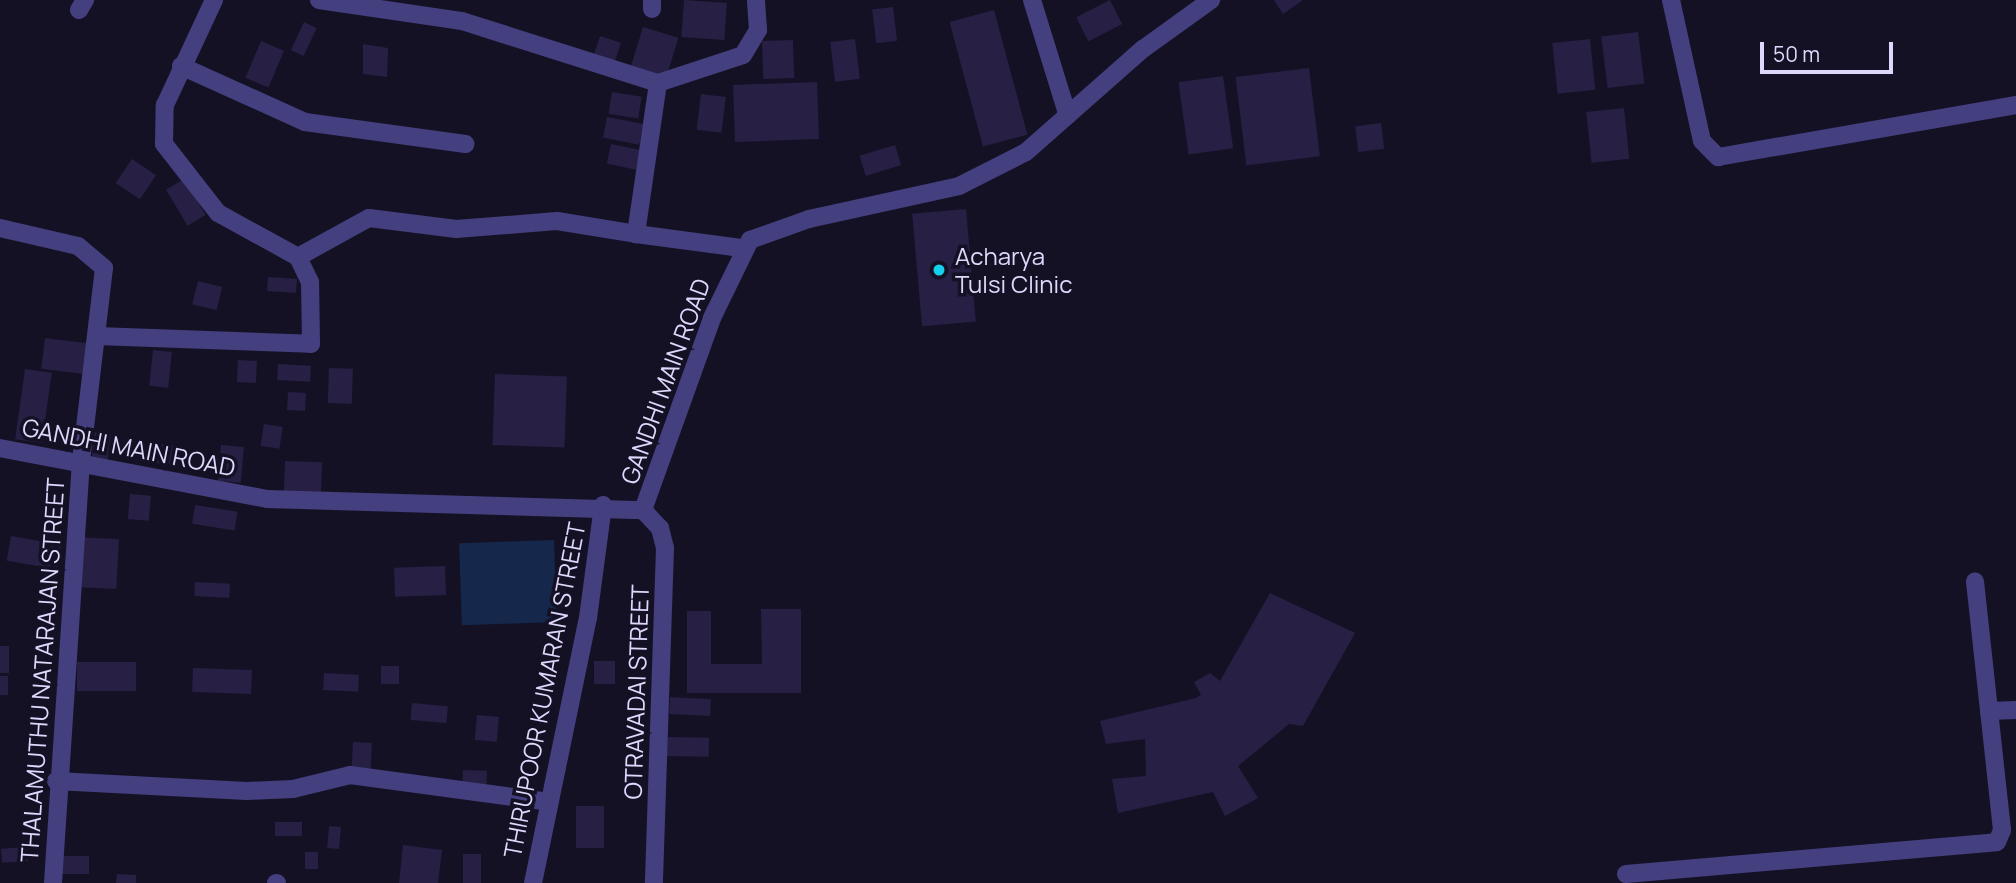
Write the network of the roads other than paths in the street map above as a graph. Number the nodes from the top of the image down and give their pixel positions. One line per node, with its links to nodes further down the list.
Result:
1 (214, 0): 7 (street)
2 (319, 0): 8 (street)
3 (756, 0): 8 (street)
4 (1032, 0): 10 (street)
5 (1211, 0): 10 (street)
6 (1671, 0): 9 (street)
7 (181, 66): 11 (street); 15 (street)
8 (658, 83): 13 (street)
9 (2016, 105)
10 (1068, 116): 14 (street)
11 (466, 144)
12 (0, 228): 16 (street, THALAMUTHU NATARAJAN STREET)
13 (636, 234): 14 (street); 15 (street)
14 (741, 248): 20 (street, GANDHI MAIN ROAD)
15 (298, 257): 16 (street)
16 (97, 336): 18 (street, THALAMUTHU NATARAJAN STREET)
17 (0, 448): 18 (street, GANDHI MAIN ROAD)
18 (81, 461): 19 (street, GANDHI MAIN ROAD); 24 (street, THALAMUTHU NATARAJAN STREET)
19 (603, 505): 20 (street, GANDHI MAIN ROAD); 25 (street, THIRUPOOR KUMARAN STREET)
20 (643, 510): 29 (street, OTRAVADAI STREET)
21 (1975, 582): 23 (street)
22 (2016, 710): 23 (street)
23 (1989, 711): 26 (street)
24 (56, 781): 25 (street); 27 (street, THALAMUTHU NATARAJAN STREET)
25 (549, 802): 28 (street, THIRUPOOR KUMARAN STREET)
26 (1626, 874)
27 (53, 883)
28 (533, 883)
29 (654, 883)

